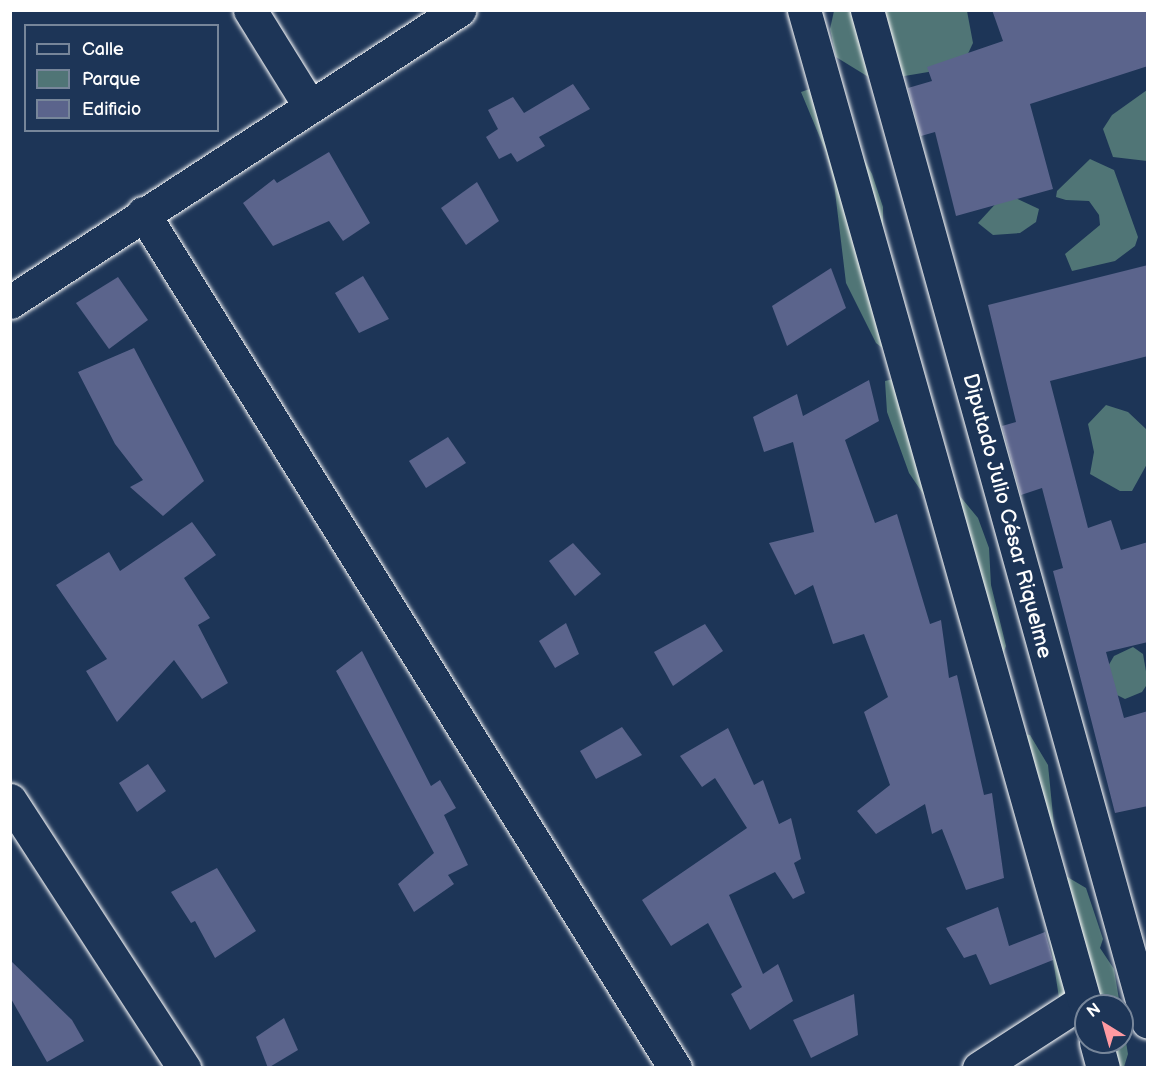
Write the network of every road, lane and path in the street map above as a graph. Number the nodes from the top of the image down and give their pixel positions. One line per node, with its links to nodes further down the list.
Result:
1 (250, 10): 5 (street)
2 (459, 10): 5 (street)
3 (804, 10): 9 (street)
4 (867, 10): 11 (street, Diputado Julio César Riquelme)
5 (309, 105): 6 (street)
6 (143, 213): 7 (street); 13 (street)
7 (10, 302)
8 (10, 800): 12 (street)
9 (1082, 994)
10 (1074, 1011): 14 (street)
11 (1148, 1022)
12 (184, 1068)
13 (675, 1068)
14 (979, 1068)

